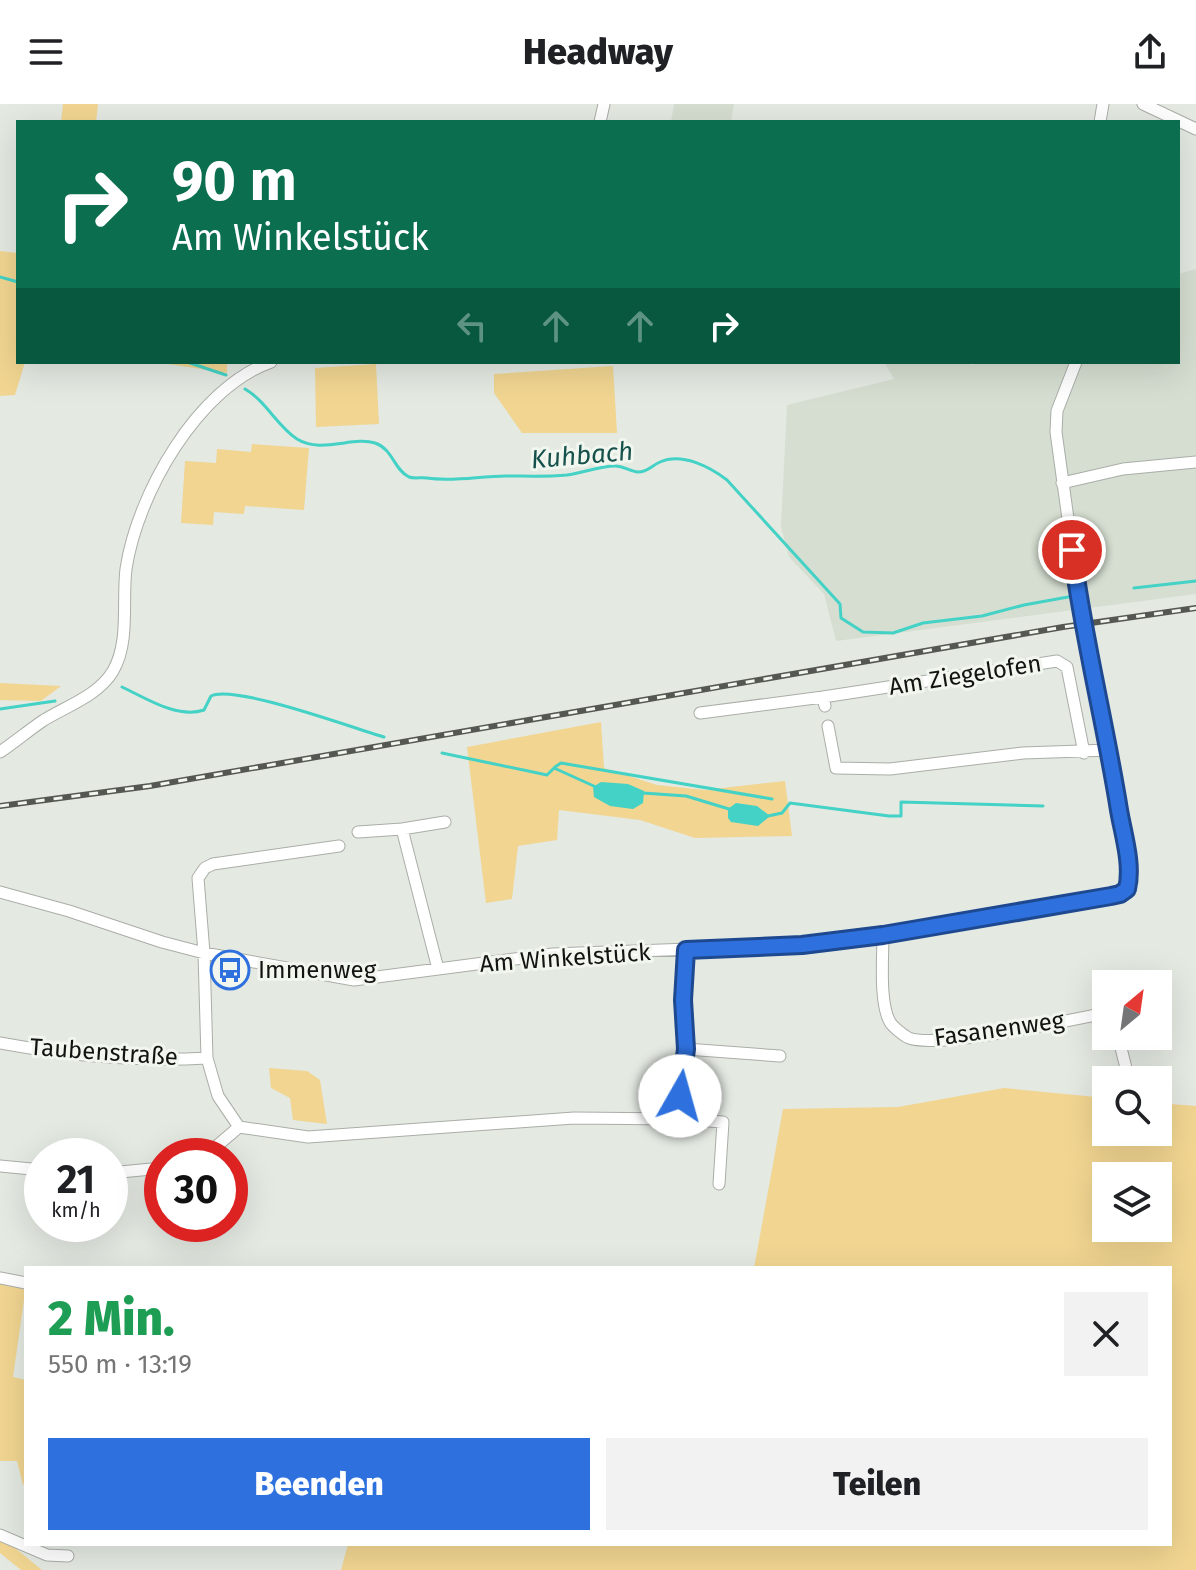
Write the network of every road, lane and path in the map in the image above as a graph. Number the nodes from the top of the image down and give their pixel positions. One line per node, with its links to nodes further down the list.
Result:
1 (1143, 104): 2 (street)
2 (1177, 120)
3 (266, 364): 10 (street)
4 (1075, 364): 6 (street, Am Winkelstück)
5 (1196, 462): 6 (street)
6 (1062, 483): 9 (street, Am Winkelstück)
7 (700, 713): 11 (street, Am Ziegelofen)
8 (828, 726): 11 (street)
9 (1110, 750): 11 (street); 17 (street, Am Winkelstück)
10 (0, 752)
11 (1084, 753)
12 (445, 822): 13 (street)
13 (402, 829): 14 (street); 20 (street)
14 (358, 832)
15 (339, 846): 19 (street)
16 (0, 892): 19 (street, Am Winkelstück)
17 (883, 935): 18 (street, Am Winkelstück); 21 (street, Fasanenweg)
18 (686, 950): 20 (street, Am Winkelstück); 23 (street)
19 (204, 953): 20 (street, Am Winkelstück); 25 (street)
20 (438, 969)
21 (1092, 1015)
22 (0, 1043): 25 (street, Taubenstraße)
23 (686, 1049): 24 (street); 26 (street)
24 (780, 1056)
25 (207, 1058): 27 (street)
26 (677, 1119): 27 (street); 31 (street)
27 (239, 1127): 28 (street)
28 (226, 1138)
29 (0, 1166): 30 (street)
30 (24, 1168)
31 (719, 1184)
32 (0, 1278): 33 (street)
33 (24, 1283)
34 (0, 1535): 35 (street)
35 (24, 1545)
36 (26, 1546): 37 (street)
37 (68, 1556)

